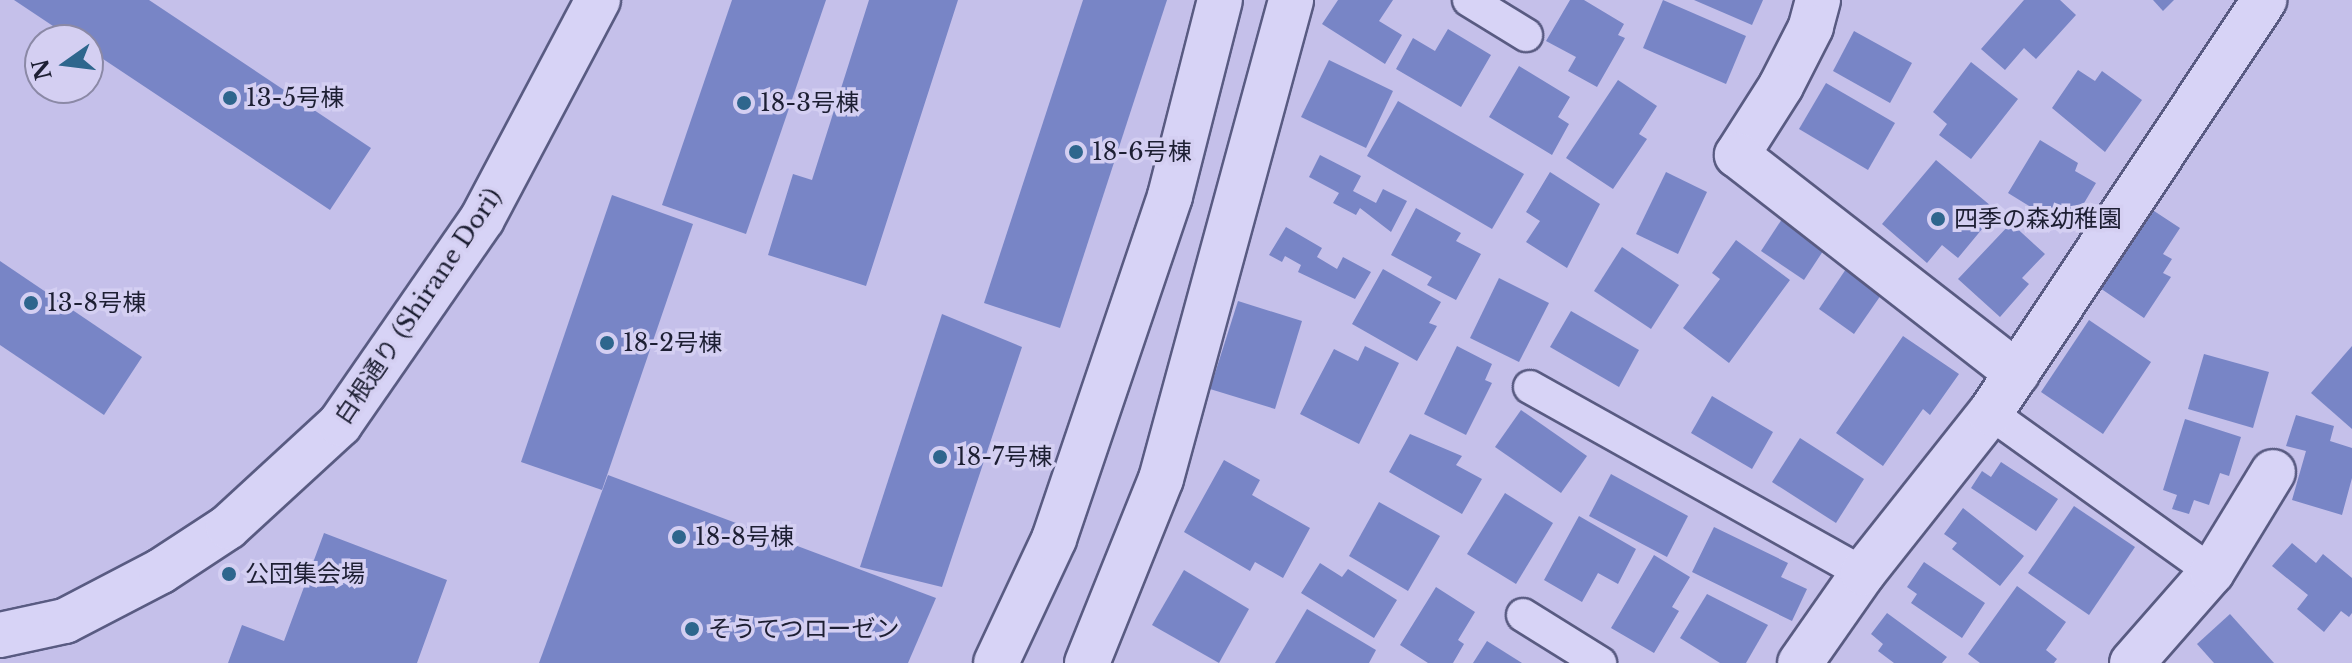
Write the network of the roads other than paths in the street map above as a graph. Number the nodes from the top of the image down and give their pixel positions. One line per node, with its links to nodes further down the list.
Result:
1 (598, 0): 15 (street, 白根通り (Shirane Dori))
2 (1220, 0): 16 (street)
3 (1291, 0): 17 (street)
4 (1469, 0): 7 (lane)
5 (1818, 0): 8 (street)
6 (2264, 0): 8 (street)
7 (1526, 35)
8 (2017, 373): 10 (street)
9 (1530, 387): 13 (lane)
10 (1990, 413): 12 (lane); 13 (street)
11 (2273, 472): 12 (street)
12 (2212, 572): 20 (street)
13 (1863, 573): 19 (street)
14 (1523, 615): 18 (lane)
15 (0, 635)
16 (996, 663)
17 (1087, 663)
18 (1600, 663)
19 (1800, 663)
20 (2132, 663)

